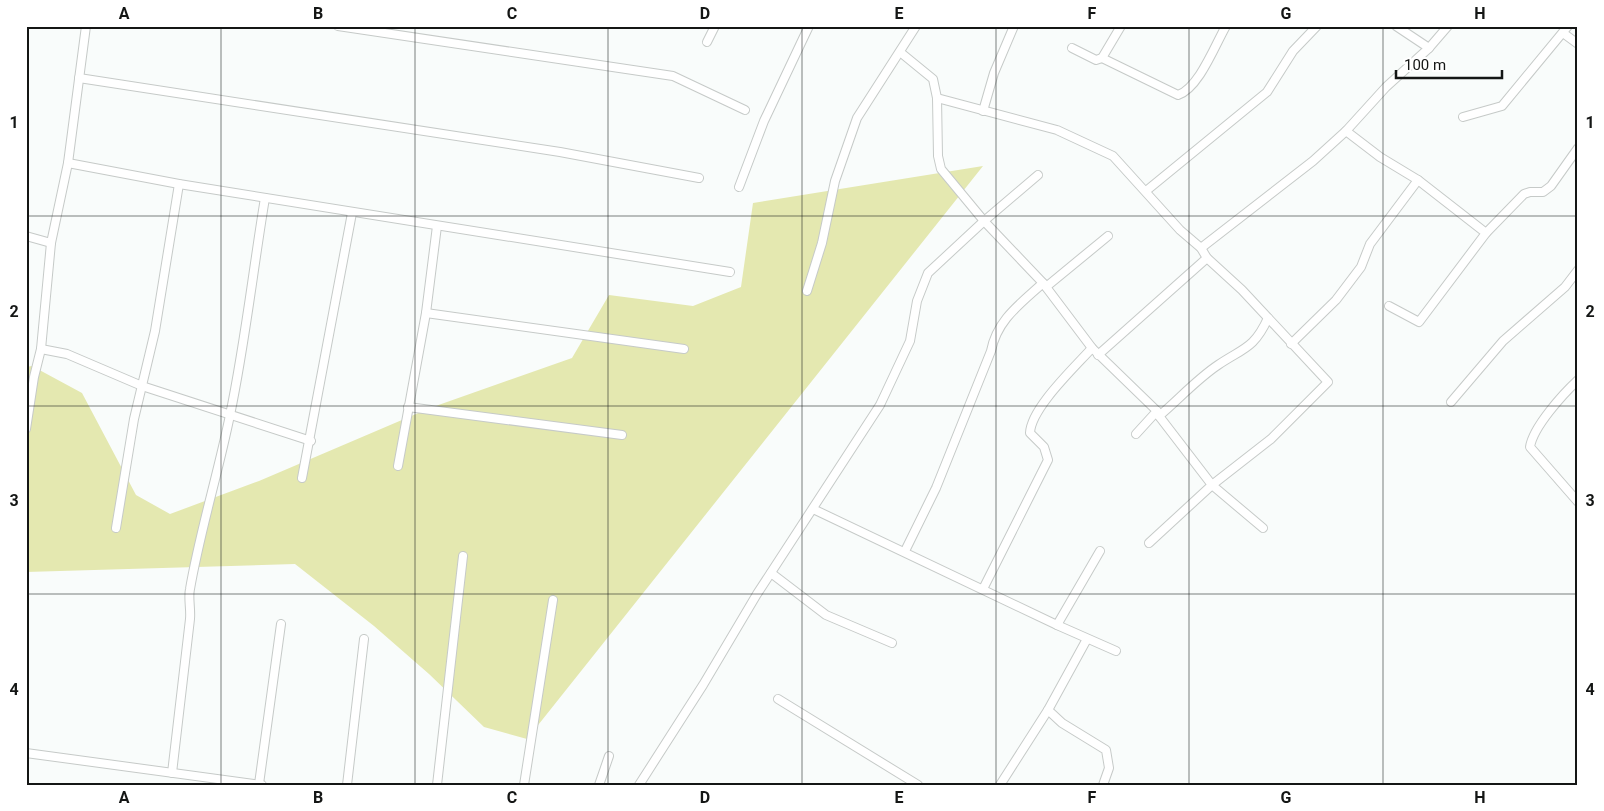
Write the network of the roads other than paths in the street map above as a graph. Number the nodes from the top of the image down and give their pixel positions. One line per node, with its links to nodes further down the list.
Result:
1 (86, 26): 19 (street)
2 (338, 26): 21 (street)
3 (715, 26): 13 (street)
4 (916, 26): 17 (street)
5 (1014, 26): 22 (street)
6 (1121, 26): 18 (street)
7 (1226, 26): 18 (street)
8 (1317, 26): 32 (street)
9 (1396, 26): 16 (street)
10 (1448, 26): 16 (street)
11 (806, 27): 31 (street)
12 (1565, 29): 14 (street); 23 (street)
13 (707, 42)
14 (1578, 44)
15 (1072, 48): 18 (street)
16 (1430, 48): 24 (street)
17 (900, 52): 20 (street); 46 (street)
18 (1102, 58)
19 (79, 78): 26 (street); 28 (street)
20 (937, 98): 22 (street); 35 (street)
21 (744, 110)
22 (983, 110): 32 (street)
23 (1463, 117)
24 (1346, 131): 29 (street); 41 (street)
25 (1578, 148): 37 (street)
26 (68, 163): 30 (street); 40 (street)
27 (1038, 175): 35 (street)
28 (698, 178)
29 (1418, 180): 37 (street); 50 (street)
30 (179, 184): 33 (street); 57 (street)
31 (739, 187)
32 (1146, 191): 41 (street)
33 (265, 198): 34 (street); 60 (street)
34 (352, 213): 36 (street); 65 (street)
35 (984, 221): 45 (street); 70 (street)
36 (437, 226): 44 (street); 48 (street)
37 (1486, 233): 47 (street)
38 (26, 236): 40 (street)
39 (1108, 236): 45 (street)
40 (51, 243): 52 (street)
41 (1202, 248): 42 (street)
42 (1207, 258): 49 (street); 54 (street)
43 (1578, 270): 58 (street)
44 (730, 272)
45 (1044, 285): 51 (street); 74 (street)
46 (807, 291)
47 (1389, 306)
48 (426, 314): 53 (street); 59 (street)
49 (1268, 318): 50 (street); 61 (street)
50 (1291, 344): 68 (street)
51 (1092, 348): 54 (street); 78 (street)
52 (41, 349): 55 (street); 57 (street)
53 (684, 349)
54 (1098, 355): 61 (street)
55 (30, 378): 62 (street)
56 (1578, 380): 69 (street)
57 (142, 386): 60 (street); 71 (street)
58 (1451, 402)
59 (408, 407): 63 (street); 66 (street)
60 (230, 414): 65 (street); 90 (street)
61 (1158, 414): 64 (street); 68 (street)
62 (26, 429)
63 (622, 434)
64 (1136, 434)
65 (311, 441): 67 (street)
66 (398, 466)
67 (302, 478)
68 (1212, 485): 72 (street); 73 (street)
69 (1578, 502)
70 (813, 509): 74 (street); 77 (street)
71 (116, 528)
72 (1263, 528)
73 (1149, 543)
74 (905, 551): 78 (street)
75 (1100, 551): 81 (street)
76 (463, 556): 94 (street)
77 (771, 573): 84 (street); 97 (street)
78 (983, 589): 81 (street)
79 (552, 600): 95 (street)
80 (281, 624): 91 (street)
81 (1057, 625): 83 (street)
82 (364, 639): 93 (street)
83 (1087, 639): 85 (street); 87 (street)
84 (892, 643)
85 (1116, 650)
86 (778, 698): 98 (street)
87 (1048, 710): 99 (street); 100 (street)
88 (26, 753): 90 (street)
89 (609, 756): 96 (street)
90 (172, 773): 92 (street)
91 (260, 784): 92 (street)
92 (254, 785)
93 (347, 785)
94 (437, 785)
95 (524, 785)
96 (599, 785)
97 (639, 785)
98 (918, 785)
99 (1000, 785)
100 (1103, 785)

